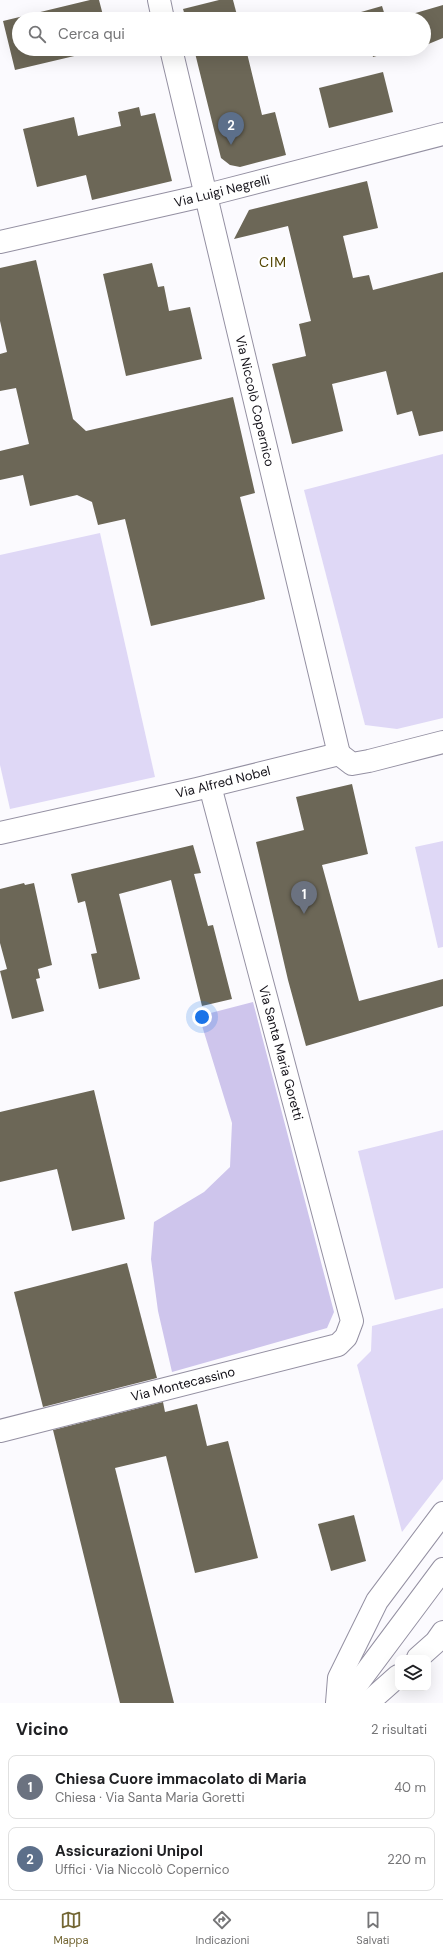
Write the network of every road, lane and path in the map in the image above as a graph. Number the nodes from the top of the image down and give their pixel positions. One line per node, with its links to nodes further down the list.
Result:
1 (158, 0): 2 (street)
2 (161, 12)
3 (173, 56): 5 (street, Via Niccolò Copernico)
4 (443, 134): 5 (street, Via Luigi Negrelli)
5 (207, 196): 6 (street, Via Luigi Negrelli); 8 (street, Via Niccolò Copernico)
6 (0, 242)
7 (443, 742): 8 (street)
8 (339, 754): 9 (street, Via Alfred Nobel)
9 (210, 786): 10 (street, Via Alfred Nobel); 11 (street, Via Santa Maria Goretti)
10 (0, 833)
11 (352, 1321): 12 (street, Via Montecassino)
12 (0, 1431)
13 (443, 1513): 18 (street)
14 (443, 1569): 19 (street)
15 (443, 1632): 16 (street)
16 (421, 1655)
17 (395, 1679): 20 (street)
18 (337, 1703)
19 (343, 1703)
20 (363, 1703)

